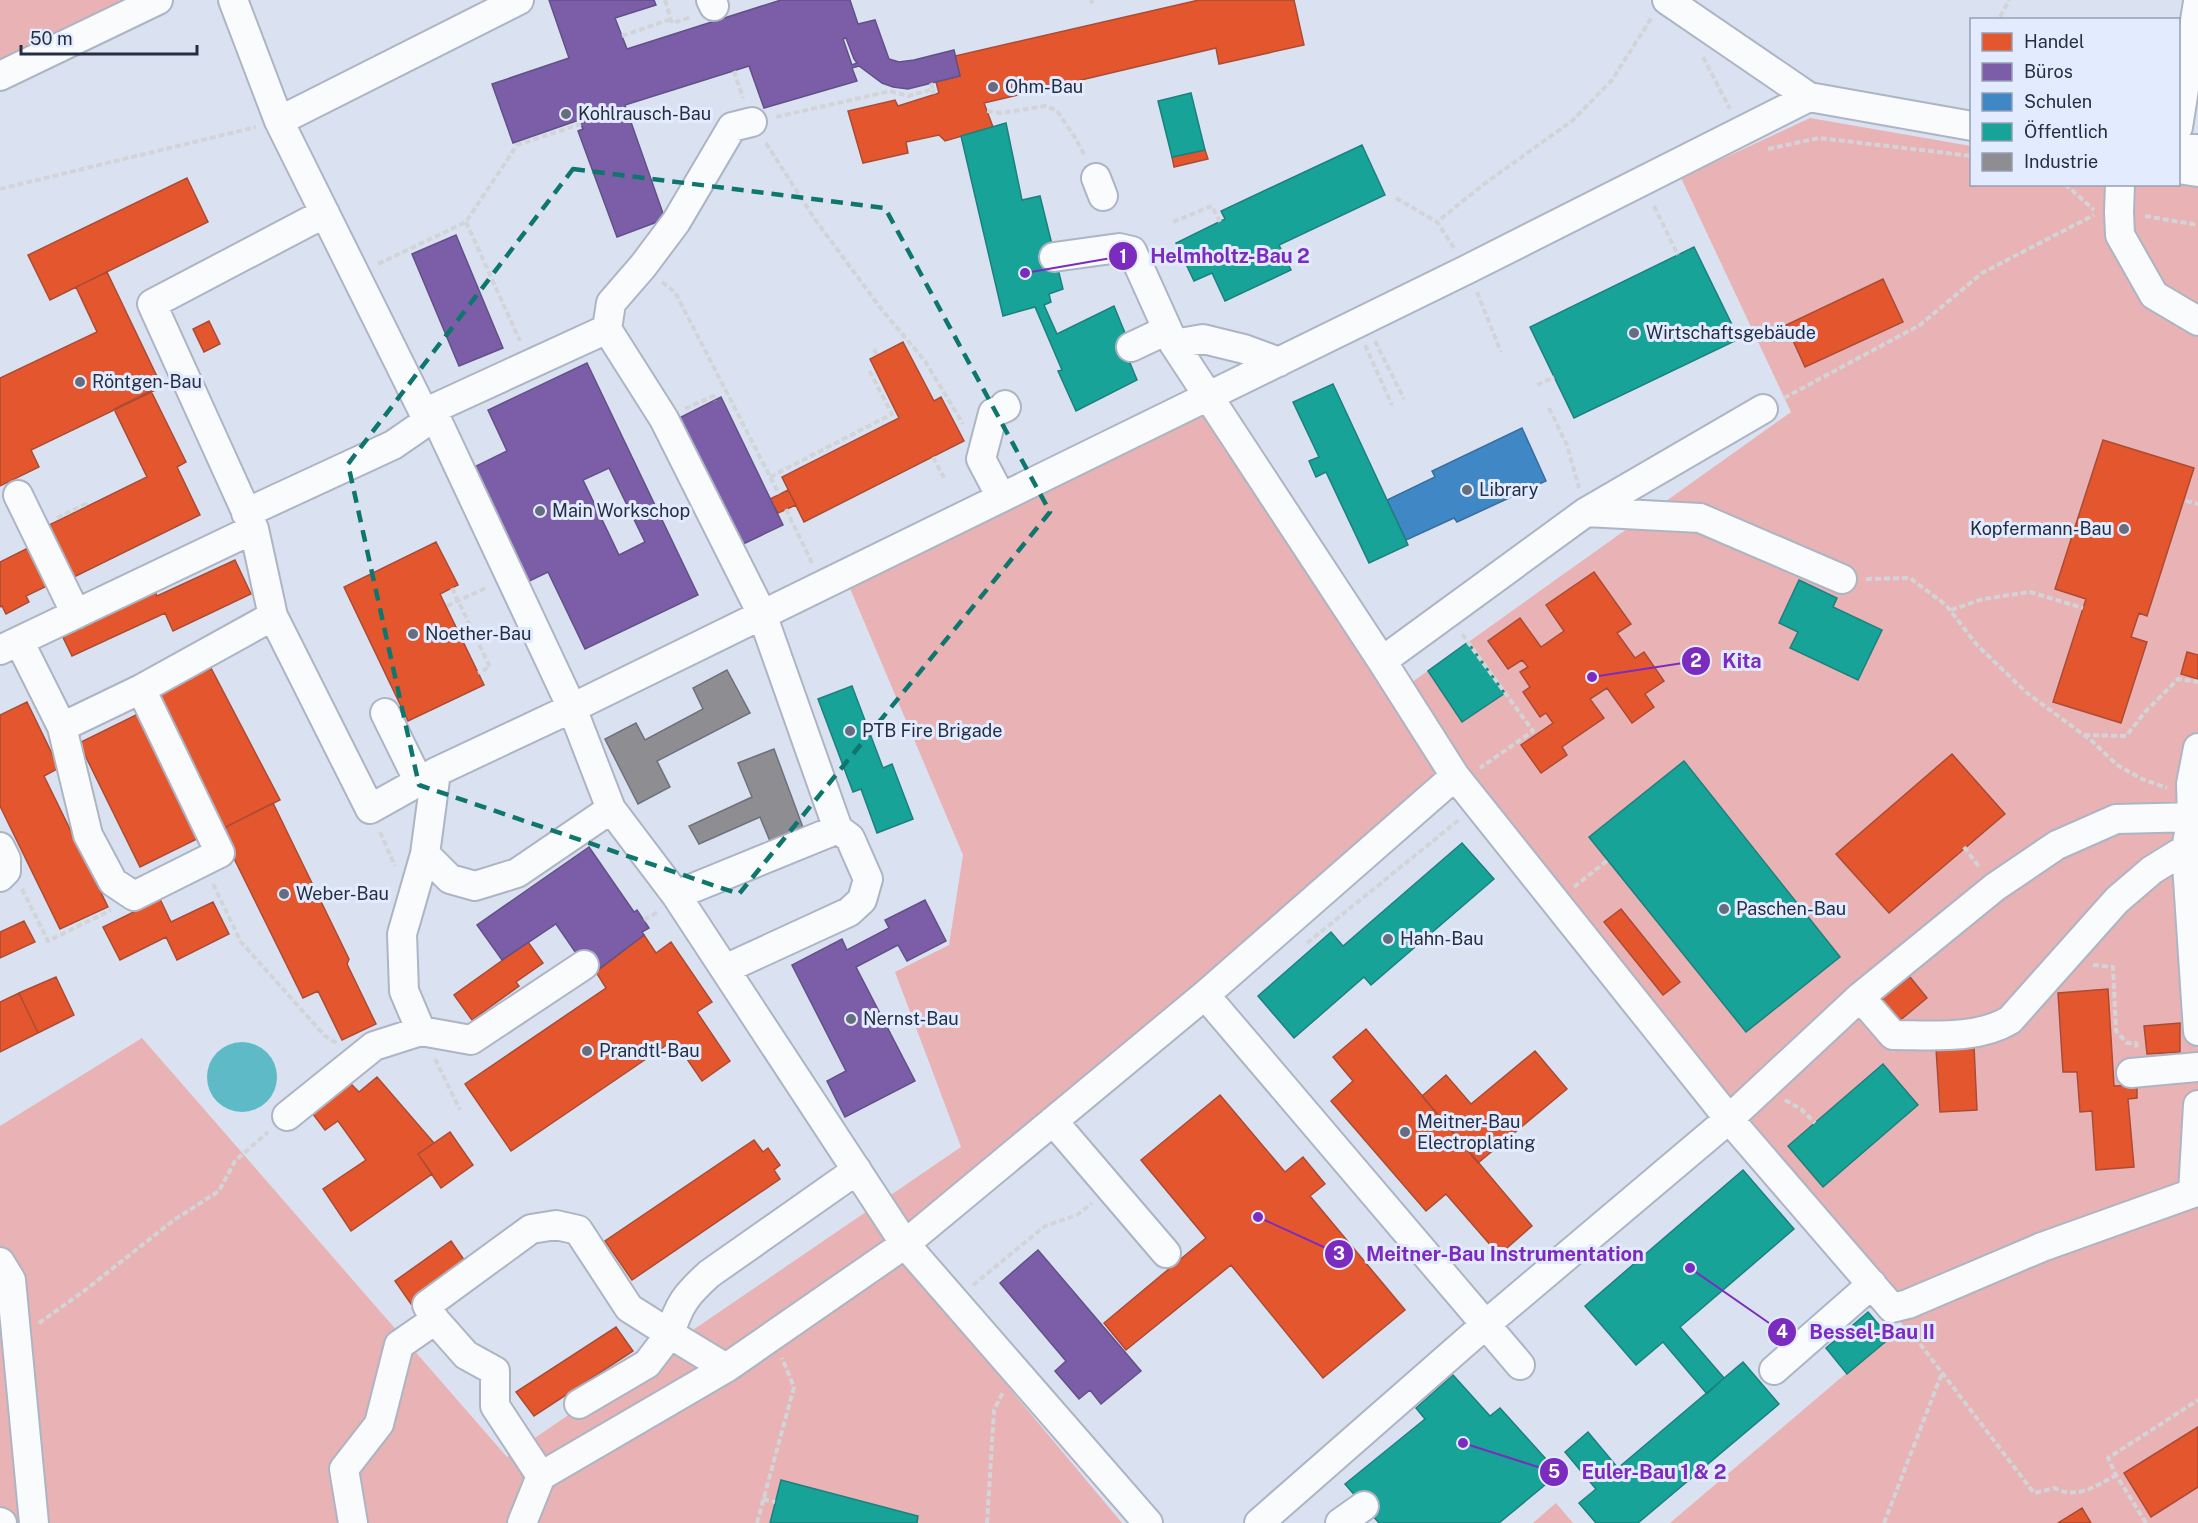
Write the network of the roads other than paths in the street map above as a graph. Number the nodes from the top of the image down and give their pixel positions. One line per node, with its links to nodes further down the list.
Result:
1 (158, 0): 6 (street)
2 (233, 0): 9 (street)
3 (519, 0): 9 (street)
4 (1667, 0): 7 (street)
5 (2198, 2): 8 (street)
6 (0, 76)
7 (1809, 97): 11 (street); 23 (street)
8 (2180, 114)
9 (279, 121): 17 (street)
10 (752, 122): 20 (street)
11 (1970, 126)
12 (2180, 148): 13 (street)
13 (2198, 149)
14 (2180, 169): 15 (street)
15 (2198, 172)
16 (2119, 198): 19 (street)
17 (325, 213): 27 (street); 31 (street)
18 (1054, 257): 21 (street)
19 (2198, 321)
20 (607, 329): 27 (street); 34 (street)
21 (1170, 337): 22 (street); 23 (street); 24 (street)
22 (1131, 347)
23 (1279, 362): 24 (street)
24 (1207, 397): 29 (street); 37 (street)
25 (1005, 405): 29 (street)
26 (1763, 409): 30 (street)
27 (429, 415): 31 (street); 39 (street)
28 (19, 495): 33 (street)
29 (1001, 497): 34 (street)
30 (1586, 512): 32 (street); 37 (street)
31 (250, 521): 33 (street); 35 (street)
32 (1842, 579)
33 (76, 614): 36 (street)
34 (762, 614): 39 (street); 47 (street)
35 (273, 616): 38 (street); 43 (street)
36 (10, 646): 41 (street)
37 (1382, 661): 44 (street)
38 (141, 689): 41 (street); 41 (street)
39 (572, 708): 43 (street); 45 (street)
40 (384, 713): 43 (street)
41 (62, 727)
42 (2198, 748): 46 (street)
43 (427, 777): 49 (street)
44 (1458, 779): 53 (street); 61 (street)
45 (611, 809): 49 (street); 50 (street)
46 (2195, 817): 48 (street); 54 (street)
47 (838, 829): 50 (street); 52 (street)
48 (2186, 849): 54 (street); 56 (street)
49 (425, 854): 55 (street)
50 (676, 895): 52 (street)
51 (584, 965): 55 (street)
52 (725, 969): 63 (street)
53 (1205, 995): 62 (street); 70 (street)
54 (1860, 997): 61 (street)
55 (421, 1031): 60 (street)
56 (2198, 1031)
57 (2198, 1066): 58 (street)
58 (2135, 1073)
59 (2198, 1105): 64 (street)
60 (287, 1116)
61 (1729, 1119): 68 (street); 70 (street)
62 (1053, 1121): 65 (street); 66 (street)
63 (857, 1170): 65 (street); 71 (street)
64 (2196, 1195): 68 (street)
65 (905, 1244): 73 (street); 81 (street)
66 (1166, 1253)
67 (0, 1262): 78 (street)
68 (1872, 1284): 74 (street)
69 (435, 1320): 71 (street); 76 (street); 79 (street)
70 (1485, 1325): 72 (street); 82 (street)
71 (670, 1334): 73 (street); 75 (street)
72 (1520, 1365)
73 (726, 1368): 76 (street)
74 (1774, 1370)
75 (579, 1404)
76 (542, 1476): 80 (street)
77 (1364, 1506): 83 (street)
78 (34, 1523)
79 (353, 1523)
80 (522, 1523)
81 (1148, 1523)
82 (1259, 1523)
83 (1340, 1523)

